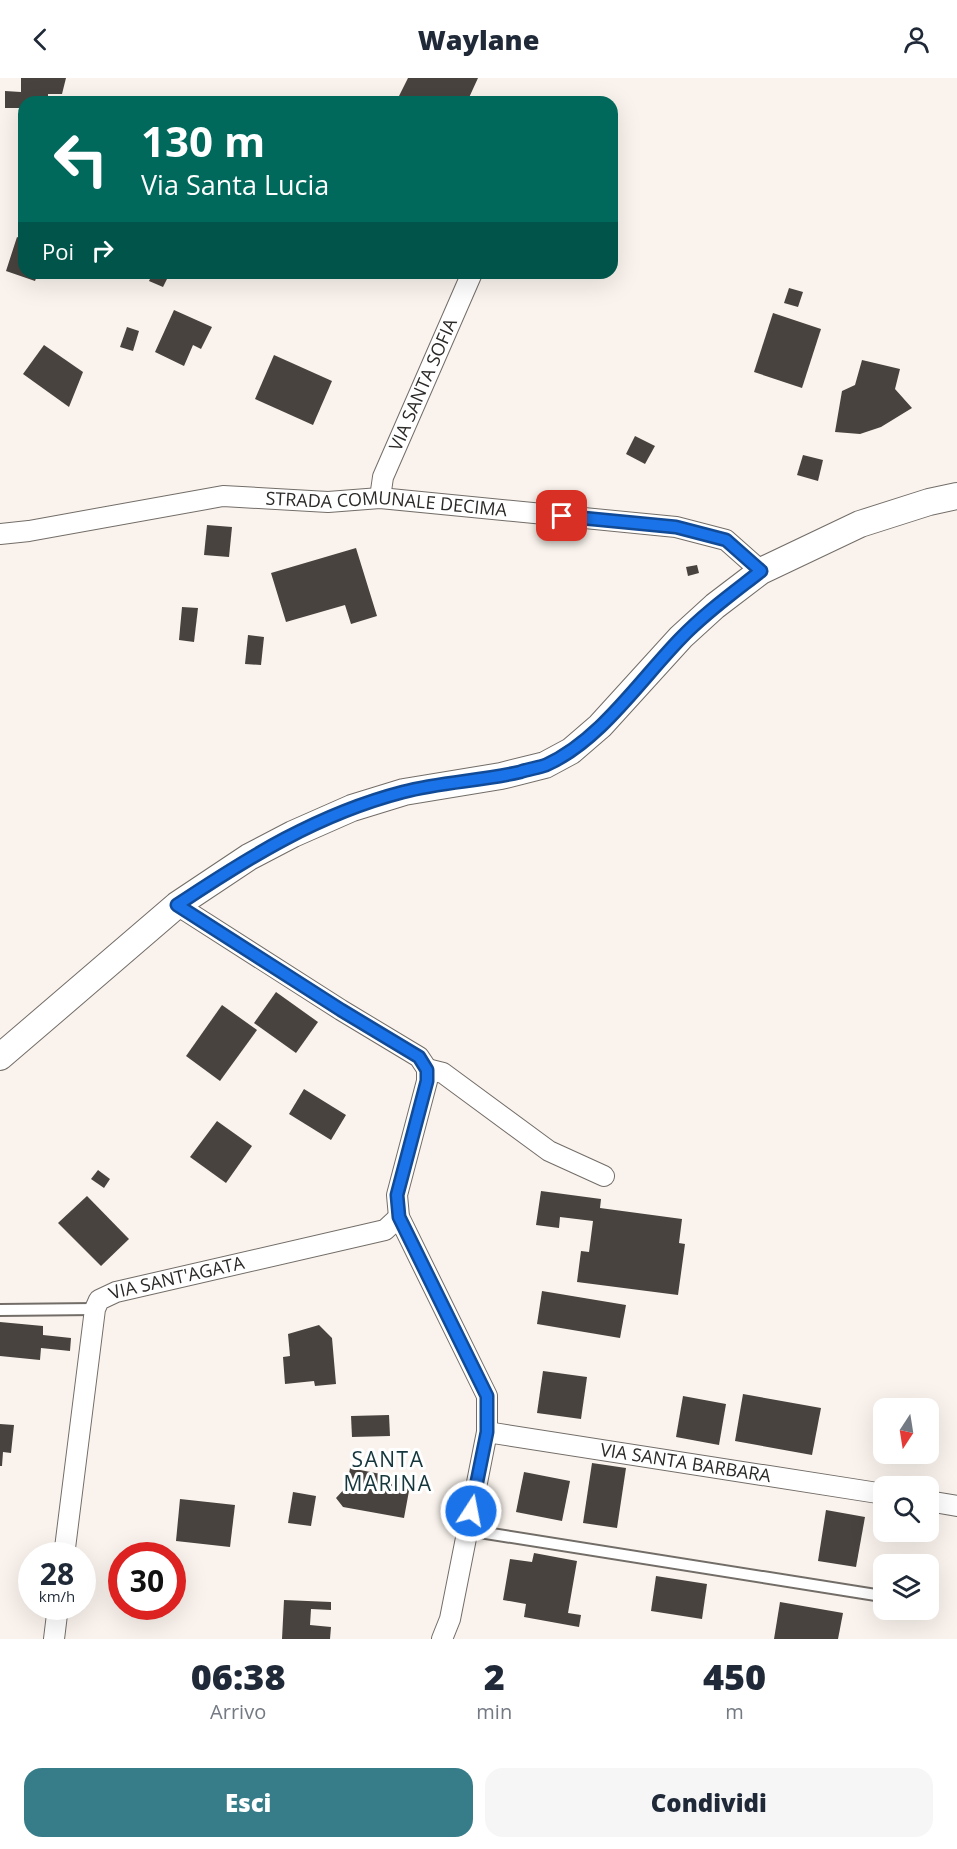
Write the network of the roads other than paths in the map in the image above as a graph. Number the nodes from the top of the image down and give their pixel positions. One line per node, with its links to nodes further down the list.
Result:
1 (469, 279): 3 (street, VIA SANTA SOFIA)
2 (957, 496): 5 (street)
3 (380, 498): 4 (street, STRADA COMUNALE DECIMA); 5 (street, STRADA COMUNALE DECIMA)
4 (0, 534)
5 (761, 571): 6 (street)
6 (177, 905): 7 (street); 8 (street)
7 (0, 1057)
8 (427, 1070): 9 (street); 10 (street)
9 (604, 1176)
10 (399, 1217): 11 (street, VIA SANT'AGATA); 13 (street)
11 (94, 1309): 12 (lane); 18 (street, VIA SANT'AGATA)
12 (0, 1310)
13 (487, 1432): 14 (street, VIA SANTA BARBARA); 17 (street)
14 (873, 1492)
15 (939, 1503): 16 (street)
16 (957, 1506)
17 (467, 1530): 19 (lane); 22 (street)
18 (66, 1542)
19 (873, 1595)
20 (56, 1620): 21 (street)
21 (54, 1639)
22 (442, 1639)

